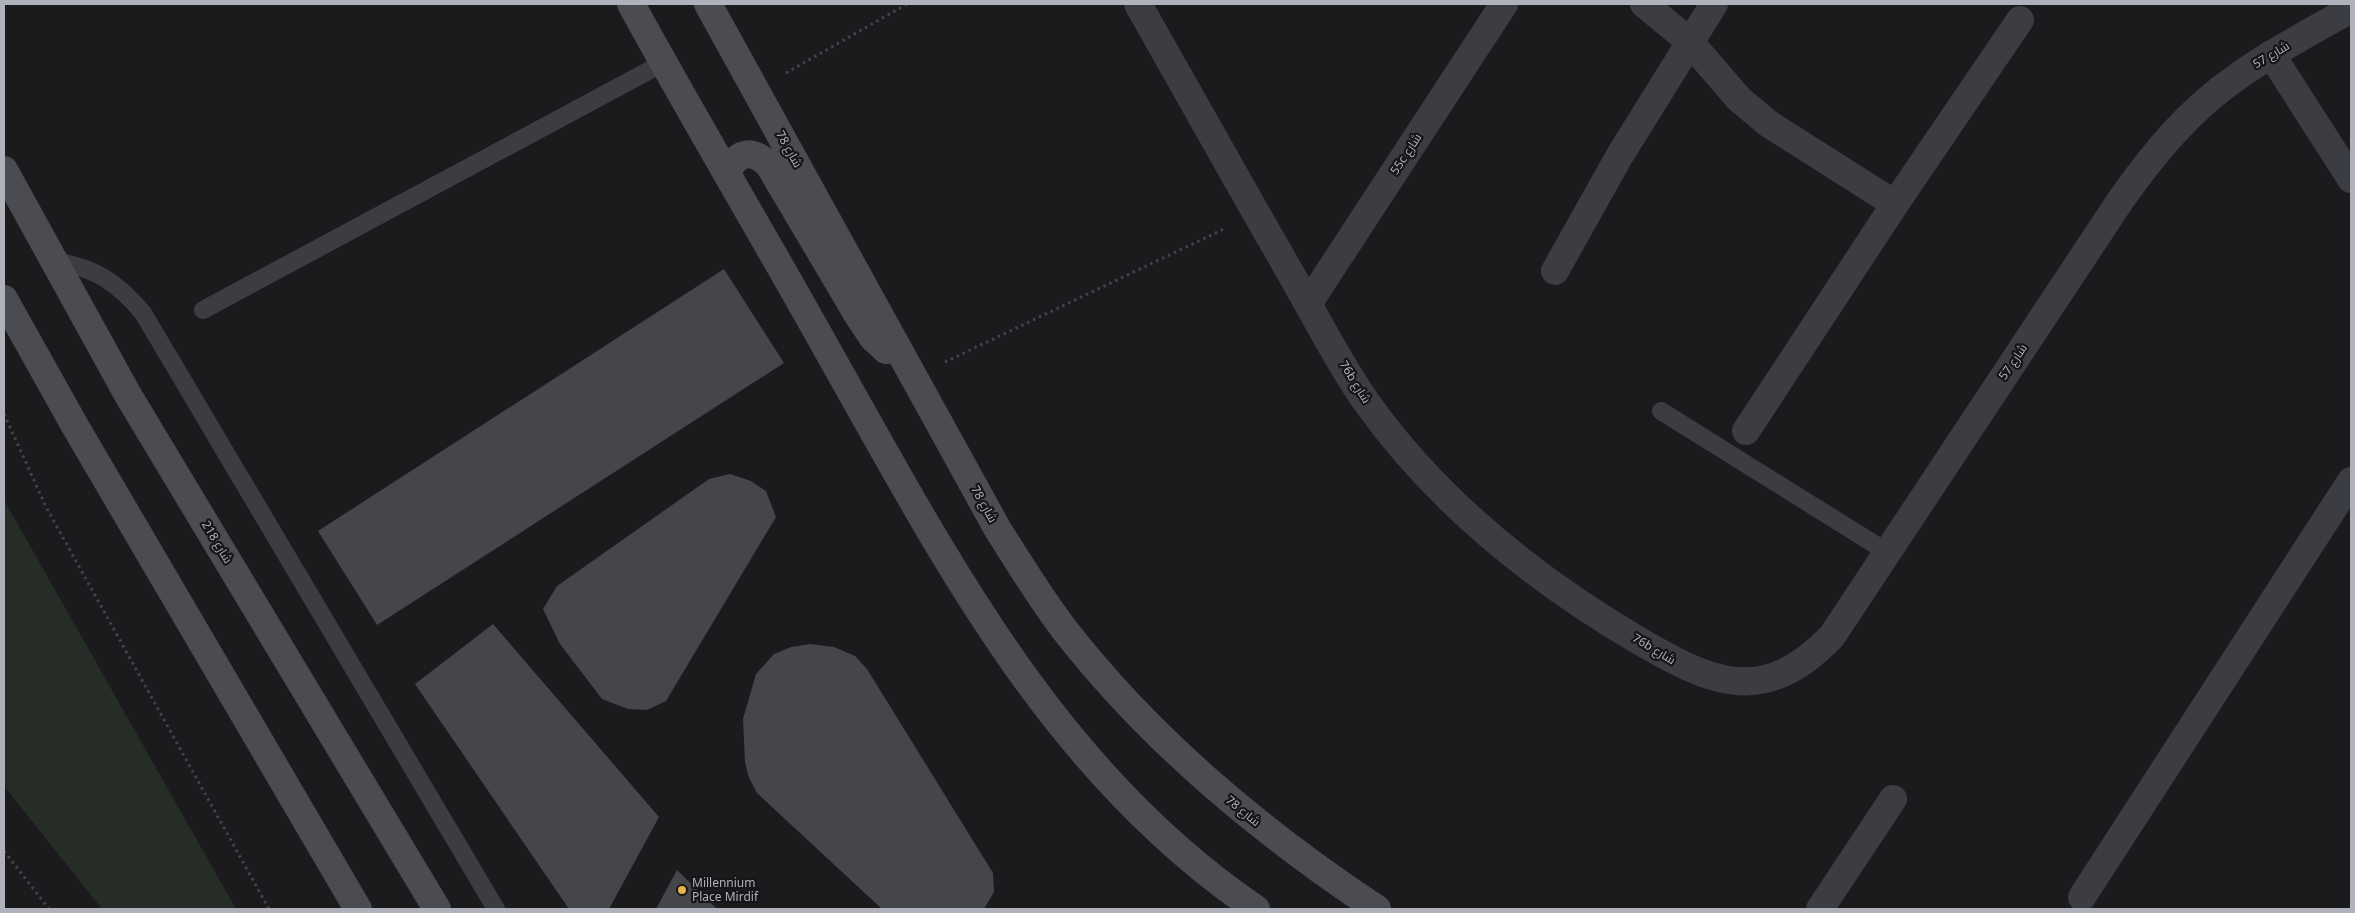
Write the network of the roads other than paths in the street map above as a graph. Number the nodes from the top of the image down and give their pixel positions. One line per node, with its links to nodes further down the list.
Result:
1 (631, 4): 11 (street)
2 (708, 4): 21 (street, شارع 78)
3 (1138, 4): 19 (street, 76b شارع)
4 (1504, 4): 19 (street, 55c شارع)
5 (1644, 4): 9 (street)
6 (1714, 4): 9 (street)
7 (2351, 9): 10 (street, شارع 57)
8 (2020, 20): 15 (street)
9 (1689, 42): 15 (street); 17 (street)
10 (2271, 54): 14 (street); 25 (street, شارع 57)
11 (663, 63): 13 (street); 20 (lane)
12 (4, 170): 16 (street, شارع 218)
13 (727, 172): 21 (street); 32 (street)
14 (2351, 179)
15 (1895, 204): 23 (street)
16 (54, 261): 30 (street, شارع 218); 31 (lane)
17 (1556, 271)
18 (4, 299): 29 (street)
19 (1308, 304): 26 (street, 76b شارع)
20 (203, 310)
21 (915, 377): 33 (street, شارع 78)
22 (1661, 411): 25 (lane)
23 (1746, 431)
24 (2351, 481): 28 (street)
25 (1887, 552): 26 (street, شارع 57)
26 (1681, 665)
27 (1894, 799): 34 (street)
28 (2077, 903)
29 (358, 909)
30 (438, 909)
31 (496, 909)
32 (1256, 909)
33 (1377, 909)
34 (1820, 909)

